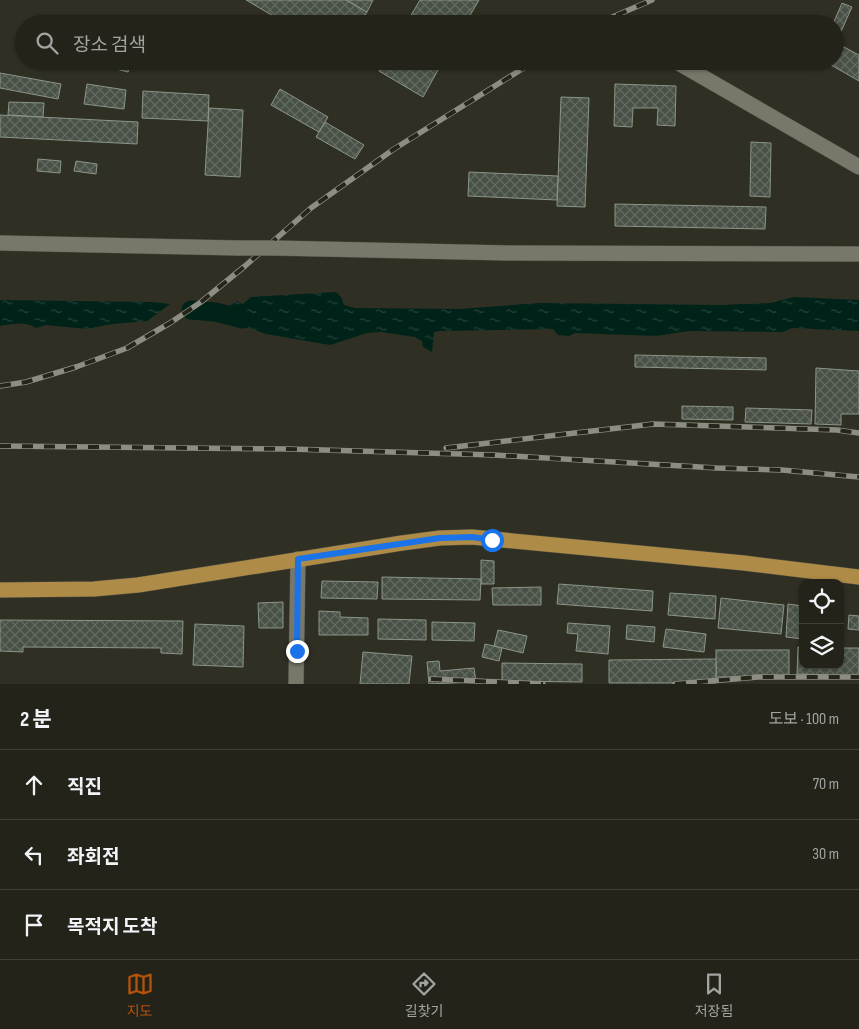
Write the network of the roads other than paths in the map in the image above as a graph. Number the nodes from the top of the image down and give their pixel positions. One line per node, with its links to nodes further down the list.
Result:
1 (691, 70): 2 (street)
2 (859, 167)
3 (0, 243): 4 (street, bridge)
4 (859, 254)
5 (298, 559): 6 (main road); 7 (main road); 8 (street)
6 (859, 576)
7 (0, 590)
8 (296, 684)

